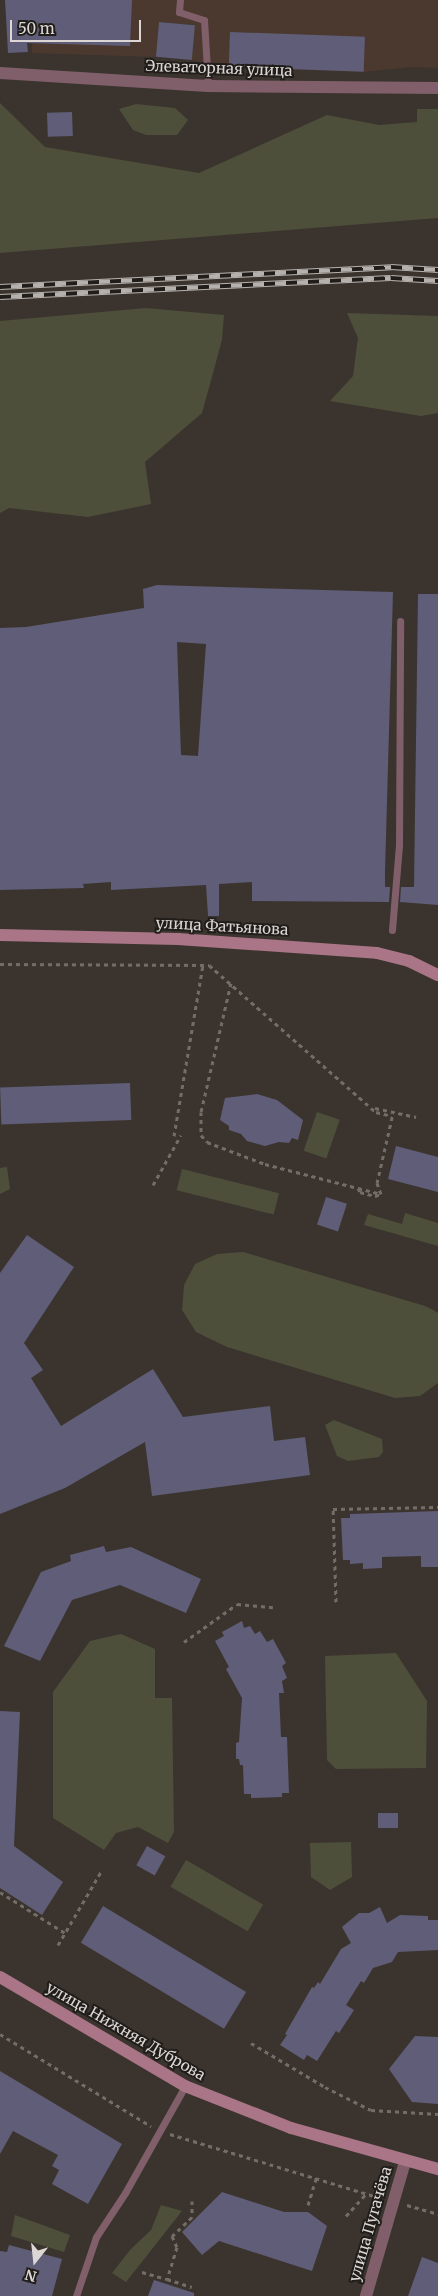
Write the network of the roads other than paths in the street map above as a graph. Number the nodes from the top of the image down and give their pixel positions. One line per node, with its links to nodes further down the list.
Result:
1 (180, 0): 3 (lane)
2 (0, 73): 3 (street, Элеваторная улица)
3 (208, 86): 4 (street, Элеваторная улица)
4 (438, 88)
5 (400, 621): 6 (lane)
6 (392, 930)
7 (0, 935): 8 (street, улица Фатьянова)
8 (438, 976)
9 (0, 1977): 10 (street, улица Нижняя Дуброва)
10 (185, 2086): 11 (street, улица Нижняя Дуброва); 13 (lane)
11 (405, 2162): 12 (street, улица Нижняя Дуброва); 14 (street, улица Пугачёва)
12 (438, 2170)
13 (76, 2296)
14 (366, 2296)

